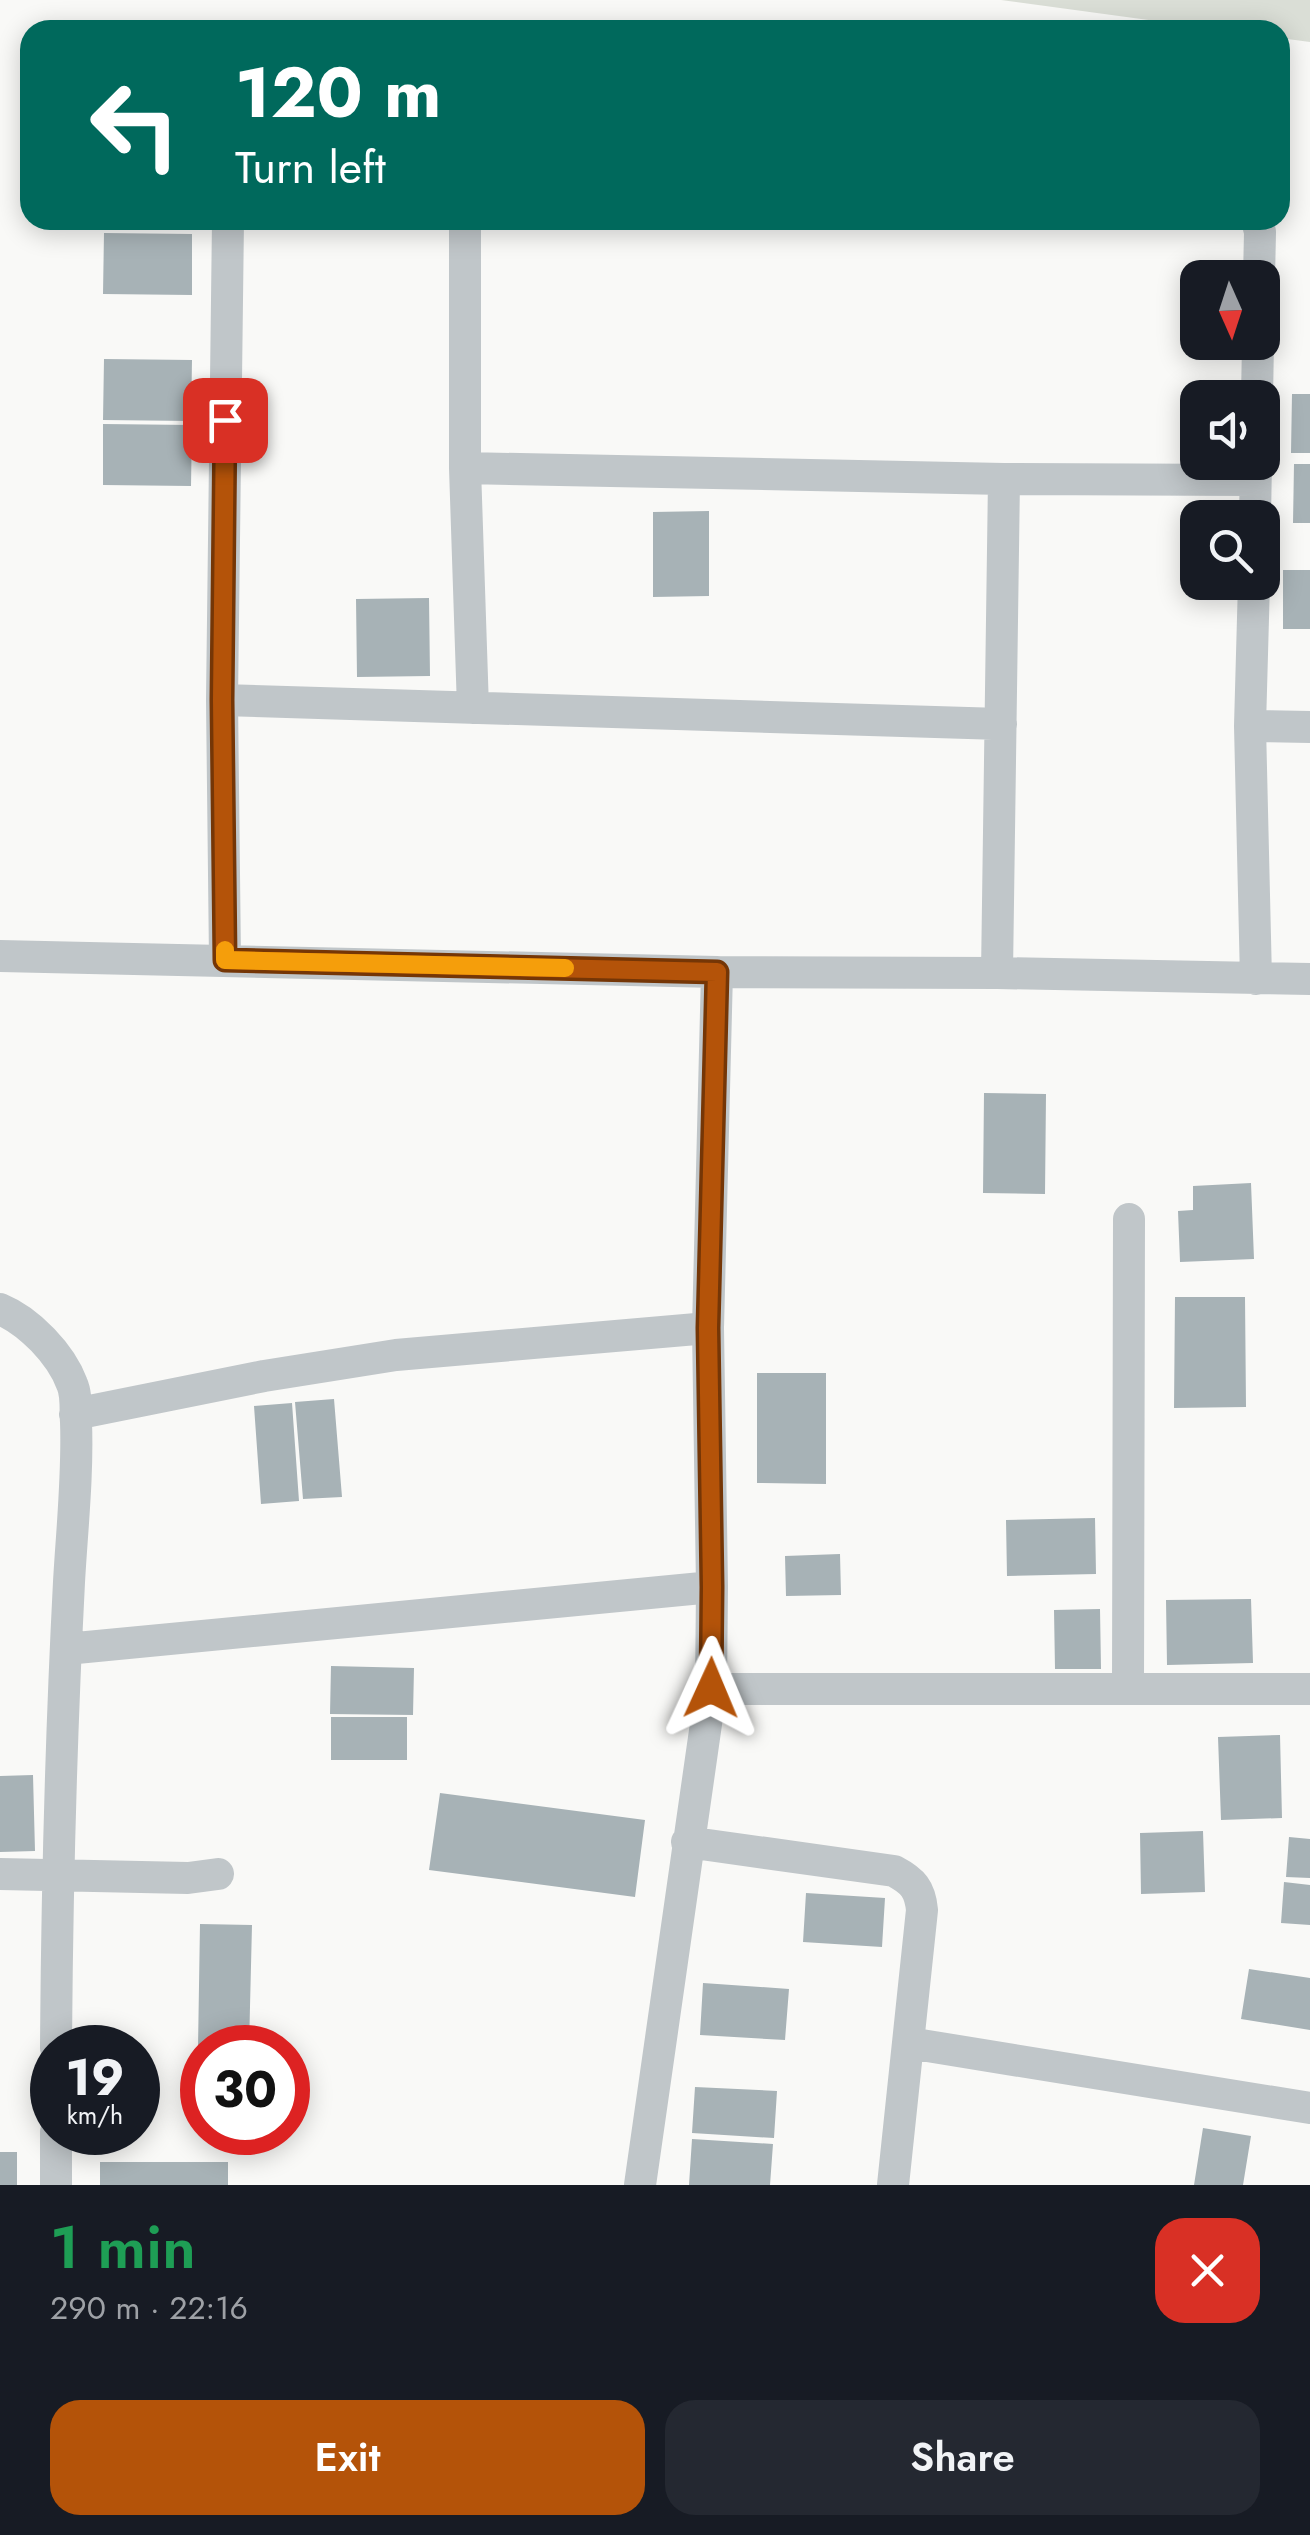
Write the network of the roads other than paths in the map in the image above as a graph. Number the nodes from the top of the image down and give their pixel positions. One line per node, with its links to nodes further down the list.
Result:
1 (228, 230): 9 (street)
2 (465, 230): 5 (street)
3 (1259, 230): 4 (street)
4 (1259, 260)
5 (465, 468): 7 (street); 10 (street)
6 (1180, 474): 7 (street)
7 (1004, 479): 11 (street)
8 (1254, 600): 12 (street)
9 (222, 700): 10 (street); 15 (street)
10 (473, 708): 11 (street)
11 (1001, 724): 17 (street)
12 (1250, 726): 13 (street); 18 (street)
13 (1310, 727)
14 (0, 956): 15 (street)
15 (225, 960): 16 (street)
16 (717, 972): 17 (street); 22 (street)
17 (996, 973): 18 (street)
18 (1256, 979): 19 (street)
19 (1310, 979)
20 (1129, 1219): 27 (street)
21 (0, 1308): 23 (street)
22 (708, 1328): 23 (street); 24 (street)
23 (75, 1414): 25 (street)
24 (712, 1587): 25 (street); 26 (street)
25 (66, 1649): 32 (street)
26 (711, 1688): 27 (street); 29 (street)
27 (1128, 1688): 28 (street)
28 (1310, 1689)
29 (687, 1842): 34 (street); 38 (street)
30 (0, 1874): 32 (street)
31 (218, 1874): 32 (street)
32 (56, 1876): 33 (street)
33 (56, 2025)
34 (910, 2043): 35 (street); 39 (street)
35 (1310, 2108)
36 (56, 2155): 37 (street)
37 (56, 2185)
38 (640, 2185)
39 (893, 2185)

